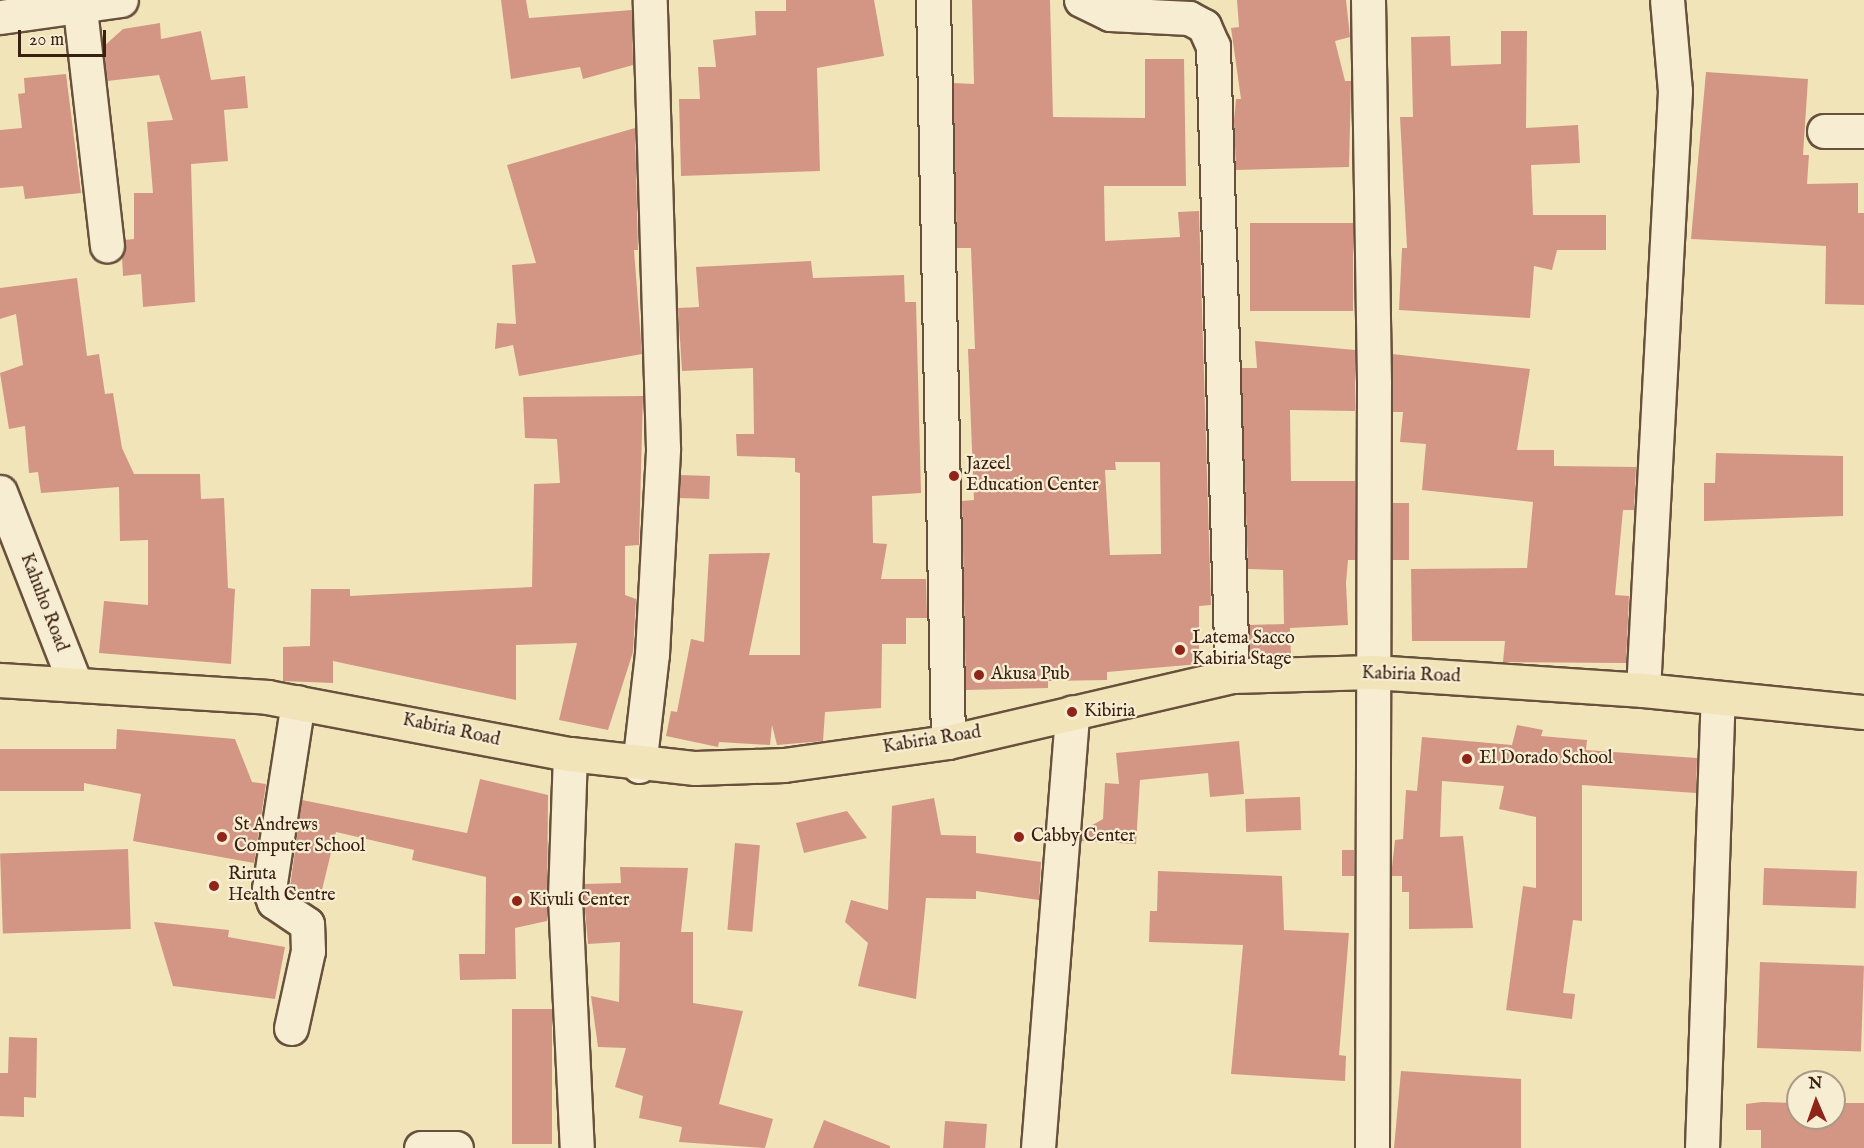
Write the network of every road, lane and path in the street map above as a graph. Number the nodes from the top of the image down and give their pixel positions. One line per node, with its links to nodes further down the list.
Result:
1 (121, 0): 7 (street)
2 (650, 0): 24 (street)
3 (933, 0): 22 (street)
4 (1081, 0): 14 (street)
5 (1368, 0): 13 (street)
6 (1667, 0): 17 (street)
7 (80, 9): 8 (street); 11 (street)
8 (0, 17)
9 (1824, 131): 10 (street)
10 (1864, 131)
11 (107, 245)
12 (0, 492): 16 (street, Kahuho Road)
13 (1373, 672): 14 (main road, Kabiria Road); 17 (main road, Kabiria Road); 30 (street)
14 (1232, 676): 20 (main road, Kabiria Road)
15 (0, 680): 16 (main road, Kabiria Road)
16 (74, 681): 19 (main road, Kabiria Road)
17 (1643, 690): 18 (main road, Kabiria Road)
18 (1718, 699): 21 (main road, Kabiria Road); 31 (street)
19 (298, 702): 23 (main road, Kabiria Road); 25 (street)
20 (1072, 712): 22 (main road, Kabiria Road); 29 (street)
21 (1864, 712)
22 (948, 742): 24 (main road, Kabiria Road)
23 (570, 754): 24 (main road, Kabiria Road); 28 (street)
24 (639, 766)
25 (291, 1028)
26 (421, 1148): 27 (street)
27 (456, 1148)
28 (577, 1148)
29 (1038, 1148)
30 (1372, 1148)
31 (1702, 1148)

